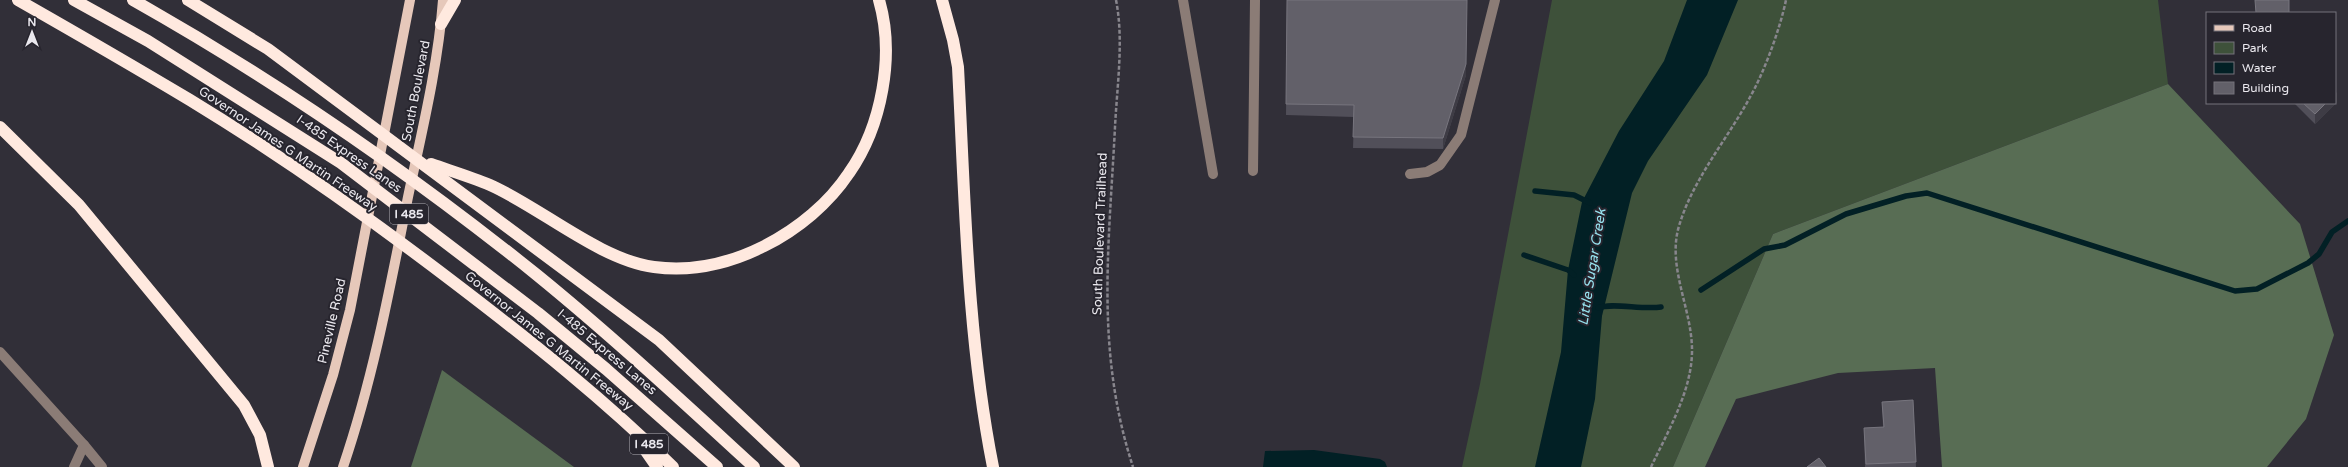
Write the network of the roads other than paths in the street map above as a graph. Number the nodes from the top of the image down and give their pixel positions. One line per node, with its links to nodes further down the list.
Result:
1 (18, 0): 21 (highway, Governor James G Martin Freeway / I 485)
2 (74, 0): 30 (highway, I-485 Express Lanes / I 485)
3 (133, 0): 31 (highway, I-485 Express Lanes / I 485)
4 (188, 0): 15 (highway)
5 (410, 0): 19 (main road, South Boulevard)
6 (443, 0): 13 (main road, South Boulevard)
7 (455, 0): 13 (highway)
8 (879, 0): 15 (highway)
9 (942, 0): 33 (highway)
10 (1183, 0): 17 (lane)
11 (1255, 0): 16 (lane)
12 (1496, 0): 18 (lane)
13 (441, 24): 27 (main road, South Boulevard)
14 (0, 127): 25 (highway)
15 (421, 160): 32 (highway)
16 (1253, 171)
17 (1213, 174)
18 (1410, 174)
19 (375, 179): 26 (main road, Pineville Road)
20 (0, 352): 22 (lane)
21 (626, 421): 28 (highway); 29 (highway, Governor James G Martin Freeway / I 485)
22 (84, 445): 23 (lane); 24 (lane)
23 (74, 467)
24 (102, 467)
25 (268, 467)
26 (303, 467)
27 (343, 467)
28 (657, 467)
29 (673, 467)
30 (717, 467)
31 (754, 467)
32 (794, 467)
33 (993, 467)

